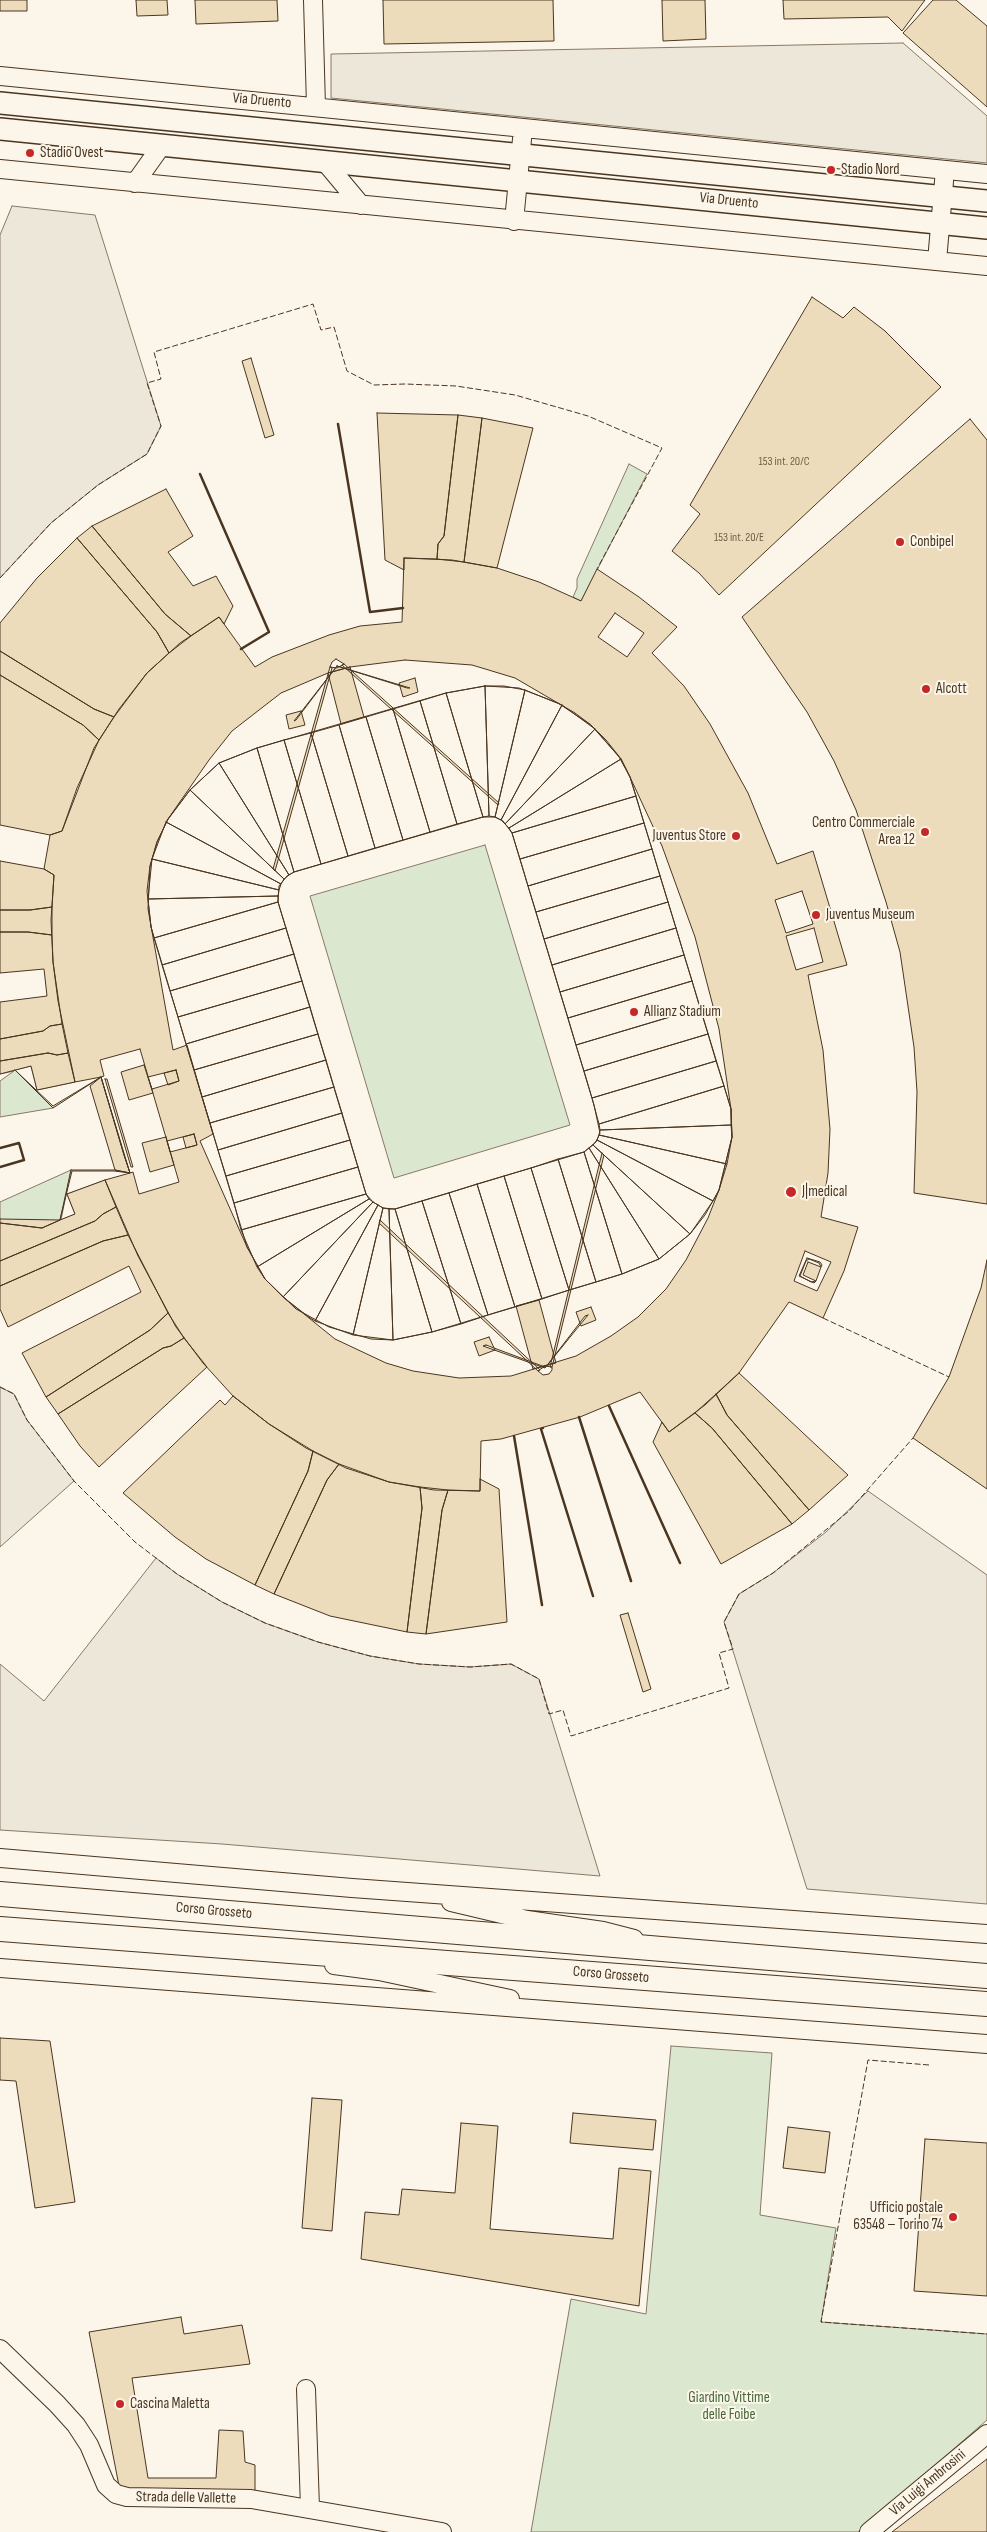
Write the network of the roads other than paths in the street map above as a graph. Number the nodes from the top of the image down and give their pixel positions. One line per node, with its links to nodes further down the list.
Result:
1 (313, 0): 4 (street)
2 (0, 76): 4 (street, Via Druento)
3 (0, 103): 8 (street, Via Druento)
4 (316, 106): 6 (street, Via Druento)
5 (0, 129): 7 (street, Via Druento)
6 (523, 129): 8 (street); 11 (street, Via Druento)
7 (162, 145): 9 (street, Via Druento); 14 (street)
8 (520, 155): 13 (street); 15 (street, Via Druento)
9 (325, 162): 13 (street, Via Druento); 17 (street)
10 (0, 169): 14 (street)
11 (945, 170): 12 (street, Via Druento); 15 (street)
12 (987, 174)
13 (518, 181): 18 (street); 19 (street, Via Druento)
14 (135, 183): 17 (street)
15 (942, 197): 16 (street, Via Druento); 19 (street)
16 (987, 201)
17 (361, 205): 18 (street)
18 (514, 221): 21 (street)
19 (940, 223): 20 (street, Via Druento); 21 (street)
20 (987, 228)
21 (936, 261): 22 (street)
22 (987, 266)
23 (0, 1858): 24 (street, Corso Grosseto)
24 (410, 1892): 27 (street, Corso Grosseto); 29 (street, Corso Grosseto)
25 (0, 1894): 29 (main road, Corso Grosseto)
26 (0, 1929): 28 (main road, Corso Grosseto)
27 (987, 1934)
28 (236, 1946): 32 (main road, Corso Grosseto); 33 (street, Corso Grosseto)
29 (668, 1948): 31 (main road, Corso Grosseto)
30 (0, 1968): 33 (street, Corso Grosseto)
31 (987, 1976)
32 (987, 2004)
33 (546, 2010): 34 (street, Corso Grosseto)
34 (987, 2044)
35 (0, 2349): 38 (street, Strada delle Vallette)
36 (306, 2389): 38 (street)
37 (987, 2434): 40 (street, Via Luigi Ambrosini)
38 (310, 2508): 39 (street, Strada delle Vallette)
39 (442, 2532)
40 (869, 2532)

